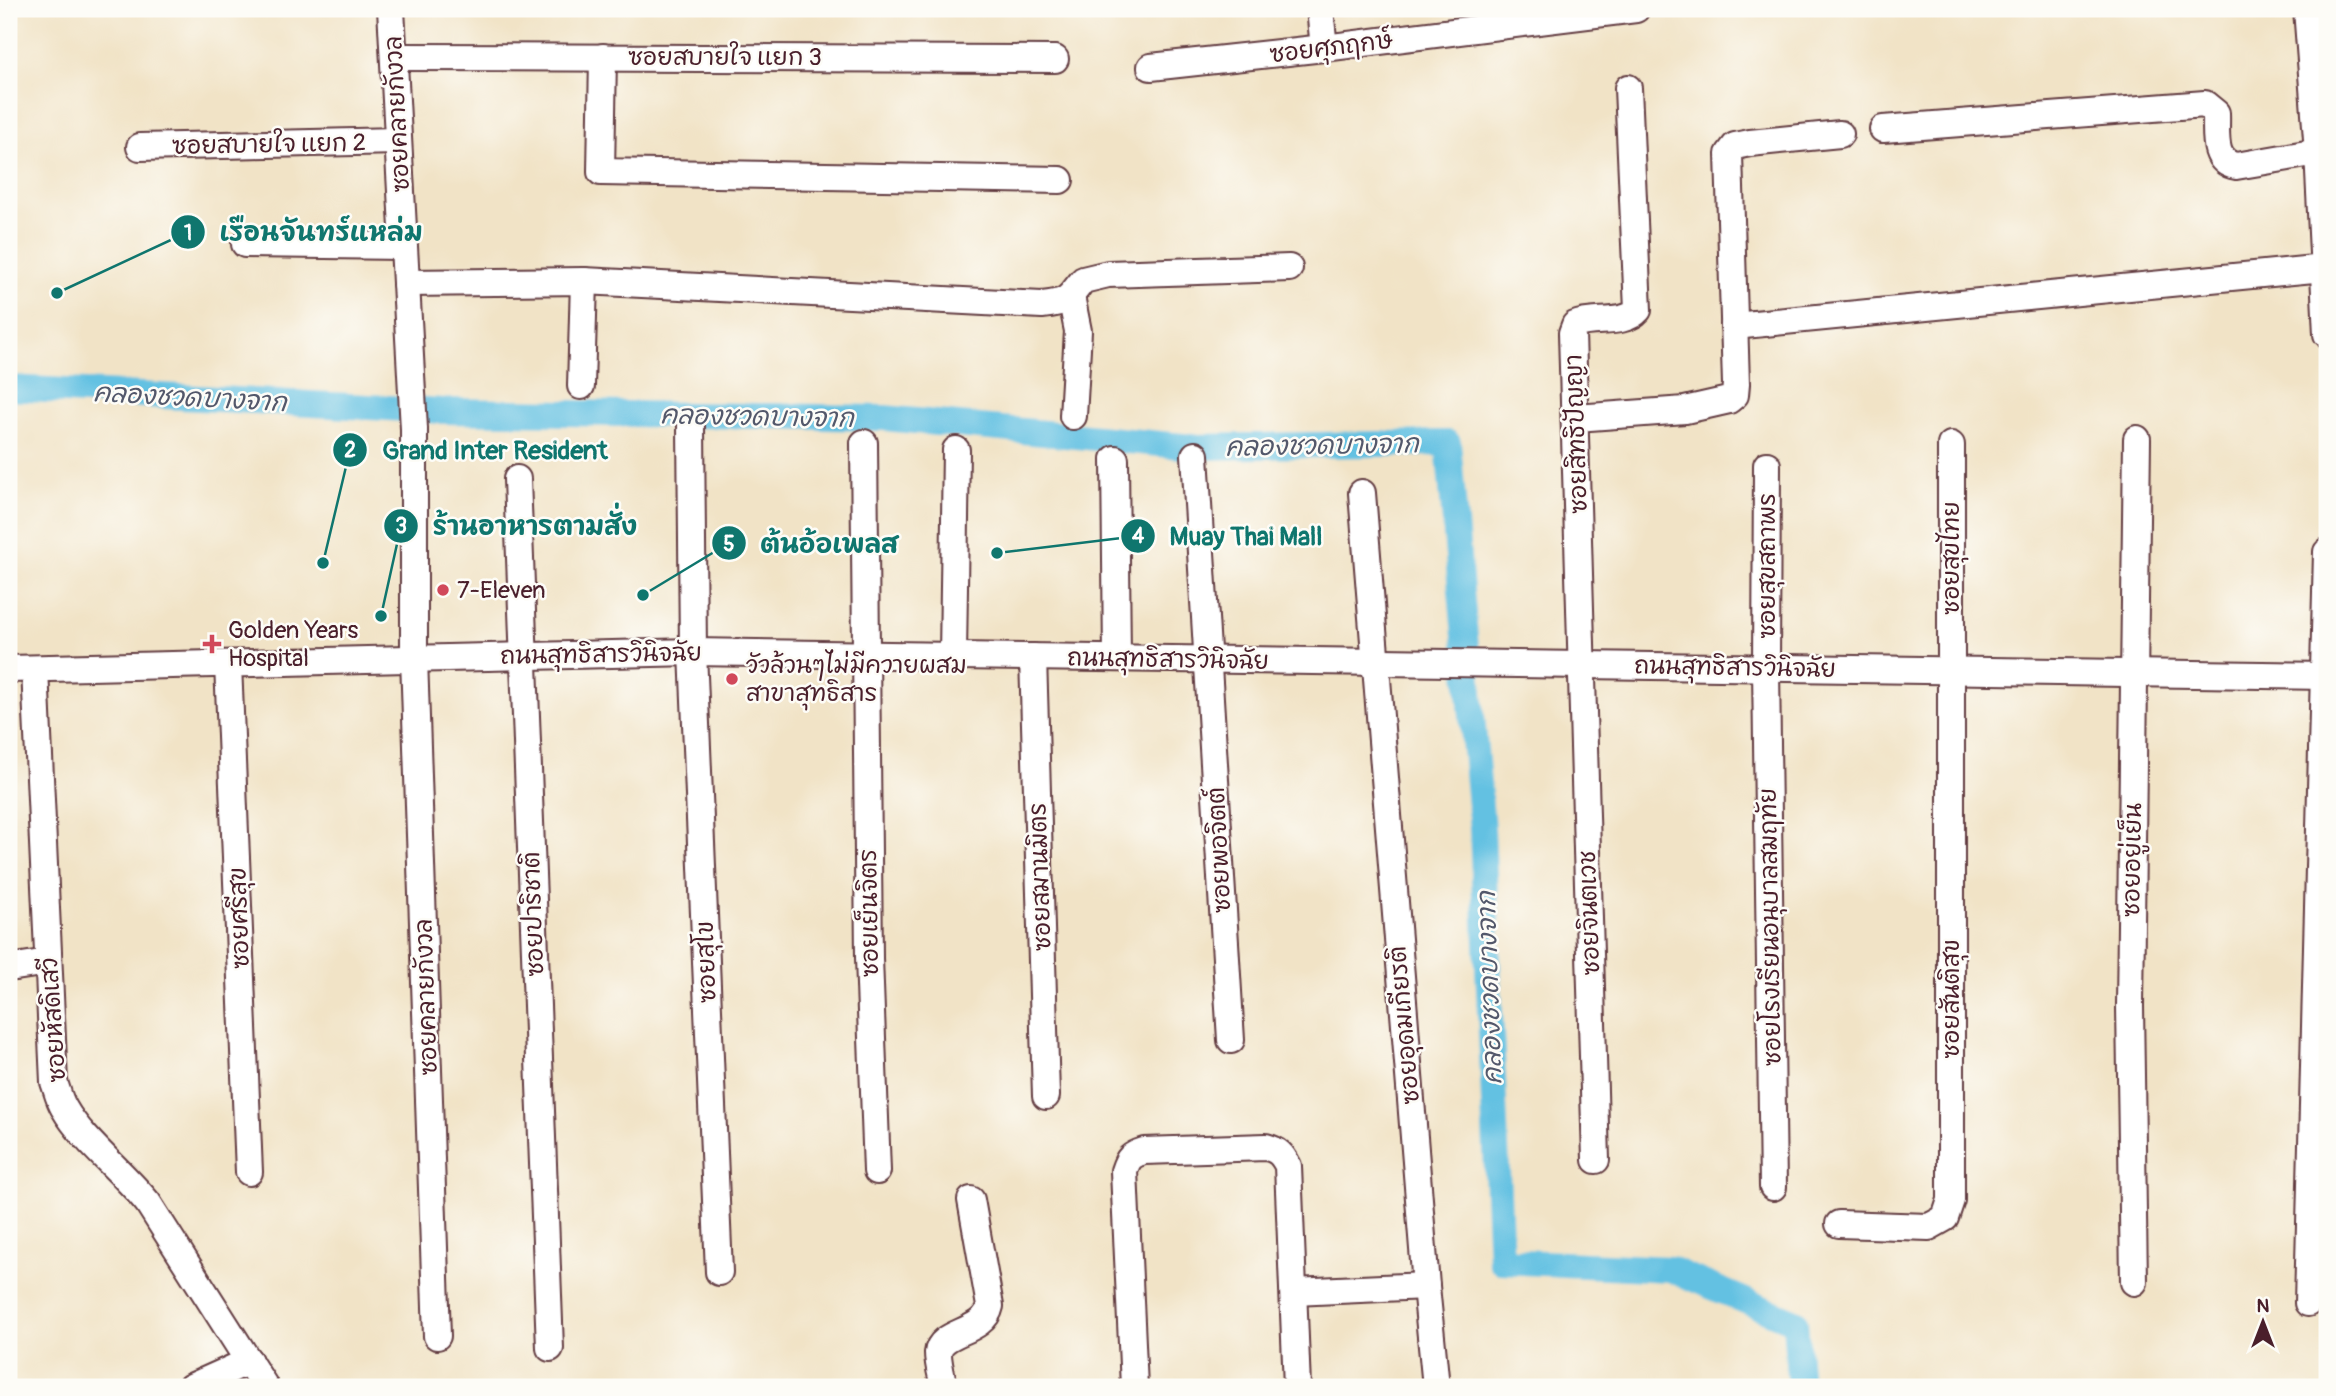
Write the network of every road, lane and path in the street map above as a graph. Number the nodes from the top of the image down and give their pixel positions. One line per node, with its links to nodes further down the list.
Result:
1 (391, 9): 6 (street, ซอยคลายกังวล)
2 (1320, 9): 5 (street)
3 (1636, 9): 5 (street, ซอยศุภฤกษ์)
4 (2307, 9): 15 (street)
5 (1324, 48): 9 (street, ซอยศุภฤกษ์)
6 (395, 57): 7 (street, ซอยสบายใจ แยก 3); 13 (street, ซอยคลายกังวล)
7 (603, 57): 8 (street, ซอยสบายใจ แยก 3); 16 (street)
8 (1055, 58)
9 (1151, 67)
10 (1628, 88): 28 (street, ซอยสิทธิปัญญา)
11 (1883, 130): 15 (street)
12 (1840, 134): 24 (street)
13 (398, 141): 14 (street, ซอยสบายใจ แยก 2); 18 (street, ซอยคลายกังวล)
14 (140, 146)
15 (2318, 152): 20 (street)
16 (1060, 180)
17 (245, 244): 18 (street)
18 (403, 246): 22 (street, ซอยคลายกังวล)
19 (1289, 268): 23 (street)
20 (2324, 268): 24 (street); 25 (street)
21 (584, 281): 22 (street); 23 (street); 26 (street)
22 (406, 283): 45 (street, ซอยคลายกังวล)
23 (1072, 296): 27 (street)
24 (1734, 326): 28 (street)
25 (2327, 334)
26 (581, 386)
27 (1073, 416)
28 (1576, 418): 50 (street, ซอยสิทธิปัญญา)
29 (691, 426): 40 (street, ซอยสุโข)
30 (2137, 439): 54 (street, ซอยอยู่เย็น)
31 (864, 443): 41 (street, ซอยเย็นจิตร)
32 (1951, 445): 53 (street, ซอยสุขไทย)
33 (956, 450): 43 (street)
34 (1195, 455): 47 (street, ซอยพอจิตต์)
35 (1115, 459): 46 (street)
36 (1767, 465): 51 (street, ซอยสุขสถาพร)
37 (517, 479): 42 (street, ซอยปาริชาติ)
38 (1362, 493): 48 (street, ซอยอุดมเกียรติ)
39 (2327, 552): 55 (street)
40 (693, 652): 41 (street, ถนนสุทธิสารวินิจฉัย); 42 (street, ถนนสุทธิสารวินิจฉัย); 66 (street, ซอยสุโข)
41 (865, 654): 43 (street, ถนนสุทธิสารวินิจฉัย); 61 (street, ซอยเย็นจิตร)
42 (523, 656): 45 (street, ถนนสุทธิสารวินิจฉัย); 72 (street, ซอยปาริชาติ)
43 (953, 656): 44 (street, ถนนสุทธิสารวินิจฉัย)
44 (1034, 657): 46 (street, ถนนสุทธิสารวินิจฉัย); 59 (street, ซอยสมานมิตร)
45 (414, 658): 49 (street, ถนนสุทธิสารวินิจฉัย); 71 (street, ซอยคลายกังวล)
46 (1116, 658): 47 (street, ถนนสุทธิสารวินิจฉัย)
47 (1208, 660): 48 (street, ถนนสุทธิสารวินิจฉัย); 58 (street, ซอยพอจิตต์)
48 (1374, 662): 50 (street, ถนนสุทธิสารวินิจฉัย); 68 (street, ซอยอุดมเกียรติ)
49 (228, 664): 52 (street, ถนนสุทธิสารวินิจฉัย); 62 (street, ซอยศรีสุข)
50 (1582, 665): 51 (street, ถนนสุทธิสารวินิจฉัย); 60 (street, ซอยจินตเวช)
51 (1766, 668): 53 (street, ถนนสุทธิสารวินิจฉัย); 63 (street, ซอยโรงเรียนอนุบาลสมฤทัย)
52 (22, 669): 56 (street, ซอยหัสดิเสวี)
53 (1951, 671): 54 (street, ถนนสุทธิสารวินิจฉัย); 65 (street, ซอยสันติสุข)
54 (2134, 673): 55 (street, ถนนสุทธิสารวินิจฉัย); 67 (street, ซอยอยู่เย็น)
55 (2326, 676): 70 (street)
56 (48, 962): 57 (street); 73 (street, ซอยหัสดิเสวี)
57 (9, 968)
58 (1231, 1040)
59 (1046, 1096)
60 (1596, 1160)
61 (877, 1171)
62 (249, 1172)
63 (1773, 1187)
64 (971, 1200): 76 (street)
65 (1839, 1224)
66 (719, 1272)
67 (2134, 1282)
68 (1426, 1286): 69 (street); 79 (street, ซอยอุดมเกียรติ)
69 (1294, 1292): 77 (street); 78 (street)
70 (2308, 1303)
71 (437, 1336)
72 (550, 1348)
73 (249, 1361): 74 (street); 75 (street, ซอยหัสดิเสวี)
74 (191, 1387)
75 (265, 1387)
76 (944, 1387)
77 (1134, 1387)
78 (1297, 1387)
79 (1436, 1387)

